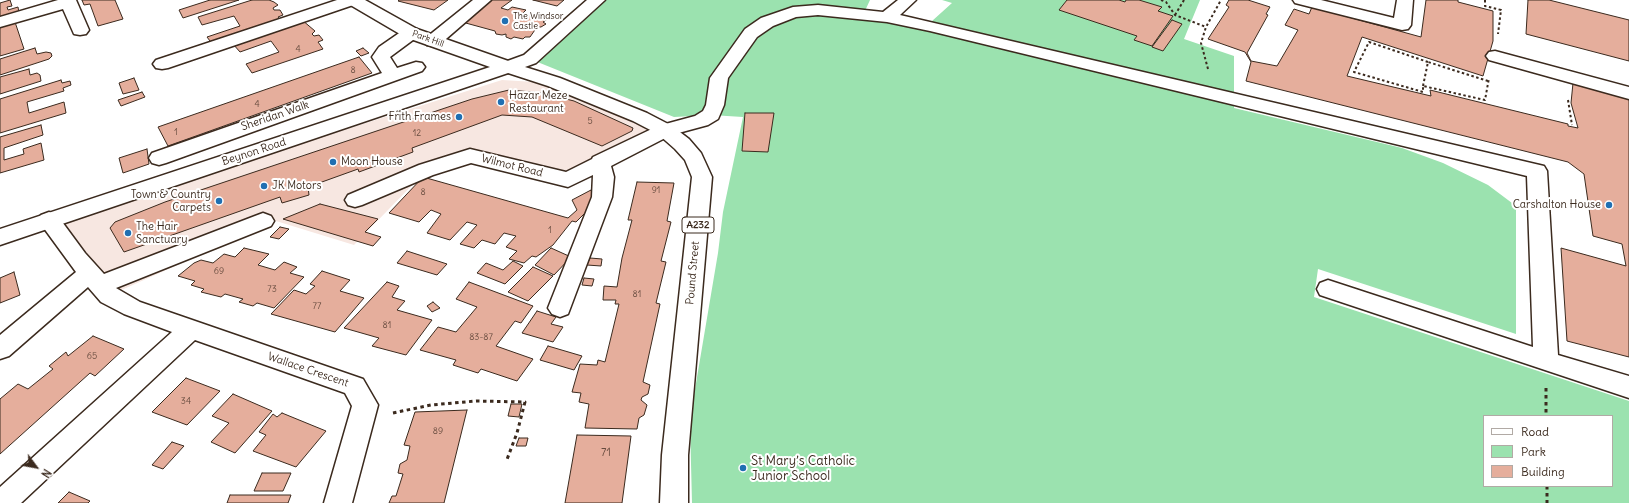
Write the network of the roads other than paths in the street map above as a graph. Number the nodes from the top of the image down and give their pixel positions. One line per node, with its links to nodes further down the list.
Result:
1 (353, 0): 10 (main road, Park Hill); 13 (main road)
2 (483, 0): 11 (main road)
3 (597, 0): 15 (main road, Beynon Road)
4 (908, 0): 7 (main road)
5 (1301, 0): 6 (main road)
6 (1405, 0)
7 (887, 17): 18 (main road, Wilmot Road); 30 (main road)
8 (0, 22): 9 (main road)
9 (80, 30)
10 (411, 33): 11 (main road, Park Hill); 16 (main road)
11 (433, 41): 15 (main road, Park Hill)
12 (1495, 56): 17 (main road)
13 (162, 64)
14 (416, 67): 16 (main road, Sheridan Walk)
15 (508, 67): 18 (main road, Pound Street / A232); 22 (main road, Beynon Road)
16 (392, 75): 19 (main road, Sheridan Walk)
17 (1629, 93)
18 (665, 130): 20 (main road, Wilmot Road); 34 (main road, Pound Street / A232)
19 (159, 158)
20 (600, 162): 21 (main road, Wilmot Road); 27 (main road)
21 (355, 200)
22 (49, 220): 24 (main road, Beynon Road); 25 (main road, Wallace Crescent)
23 (263, 221): 25 (main road)
24 (0, 237)
25 (95, 279): 28 (main road, Wallace Crescent); 29 (main road)
26 (1328, 289): 30 (main road)
27 (560, 308)
28 (190, 330): 32 (main road); 33 (main road, Wallace Crescent)
29 (0, 349)
30 (1546, 361): 31 (main road)
31 (1629, 387)
32 (2, 503)
33 (338, 503)
34 (674, 503)

